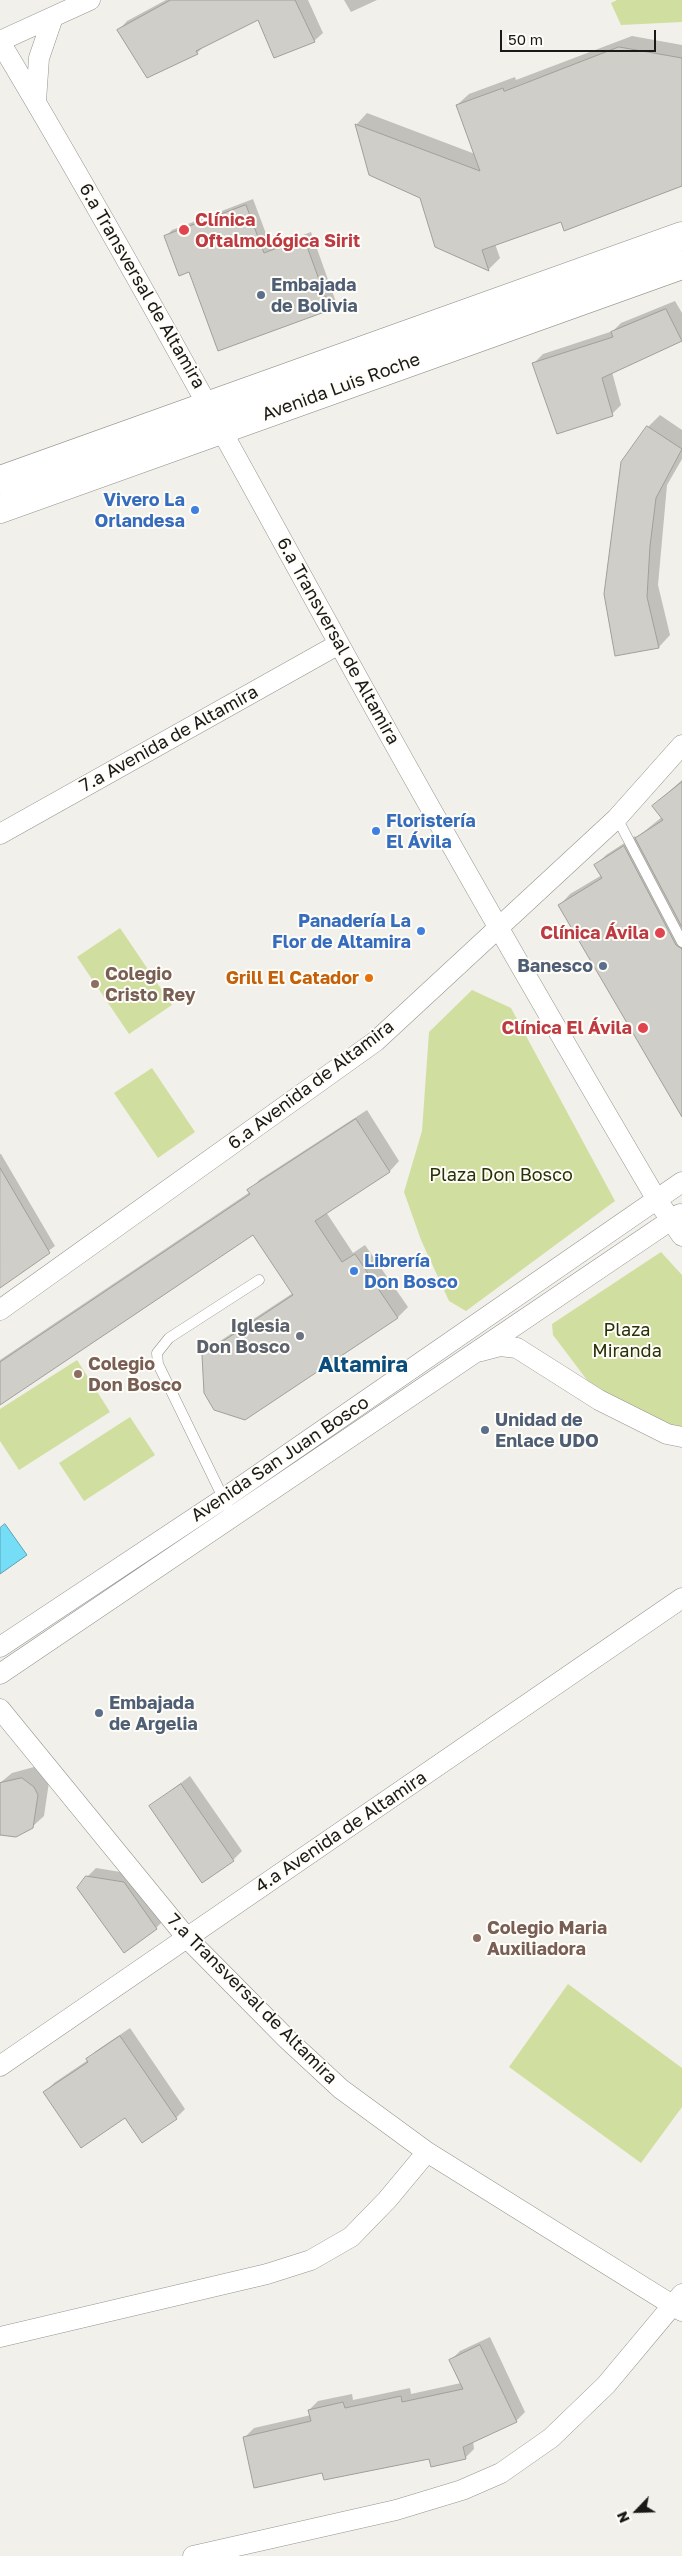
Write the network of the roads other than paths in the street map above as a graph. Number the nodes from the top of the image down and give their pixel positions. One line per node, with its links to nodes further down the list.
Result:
1 (90, 0): 2 (street)
2 (53, 17): 3 (street); 4 (street)
3 (0, 41): 4 (street, 6.ª Transversal de Altamira)
4 (36, 101): 7 (street, 6.ª Transversal de Altamira)
5 (682, 236): 7 (main road, Avenida Luis Roche)
6 (682, 265): 8 (main road, Avenida Luis Roche)
7 (209, 405): 8 (street, 6.ª Transversal de Altamira); 9 (main road, Avenida Luis Roche)
8 (222, 430): 10 (main road, Avenida Luis Roche); 11 (street, 6.ª Transversal de Altamira)
9 (0, 480)
10 (0, 510)
11 (339, 644): 14 (street, 7.ª Avenida de Altamira); 15 (street, 6.ª Transversal de Altamira)
12 (682, 745): 13 (street, 6.ª Avenida de Altamira)
13 (617, 818): 15 (street, 6.ª Avenida de Altamira); 16 (lane)
14 (0, 834)
15 (500, 928): 18 (street, 6.ª Transversal de Altamira); 21 (street, 6.ª Avenida de Altamira)
16 (682, 942)
17 (682, 1182): 18 (street, Avenida San Juan Bosco)
18 (657, 1200): 19 (street, 6.ª Transversal de Altamira); 24 (street, Avenida San Juan Bosco)
19 (678, 1223): 22 (street, Avenida San Juan Bosco)
20 (259, 1280): 24 (lane)
21 (0, 1310)
22 (472, 1354): 23 (street); 25 (street, Avenida San Juan Bosco)
23 (682, 1437)
24 (222, 1499): 25 (lane); 27 (street, Avenida San Juan Bosco)
25 (232, 1516): 28 (street, Avenida San Juan Bosco)
26 (682, 1598): 30 (street, 4.ª Avenida de Altamira)
27 (0, 1647)
28 (0, 1674)
29 (0, 1709): 30 (street, 7.ª Transversal de Altamira)
30 (187, 1938): 31 (street, 4.ª Avenida de Altamira); 32 (street, 7.ª Transversal de Altamira)
31 (0, 2066)
32 (427, 2152): 33 (street, 7.ª Transversal de Altamira); 34 (street)
33 (679, 2303): 35 (street)
34 (0, 2337)
35 (193, 2556)

